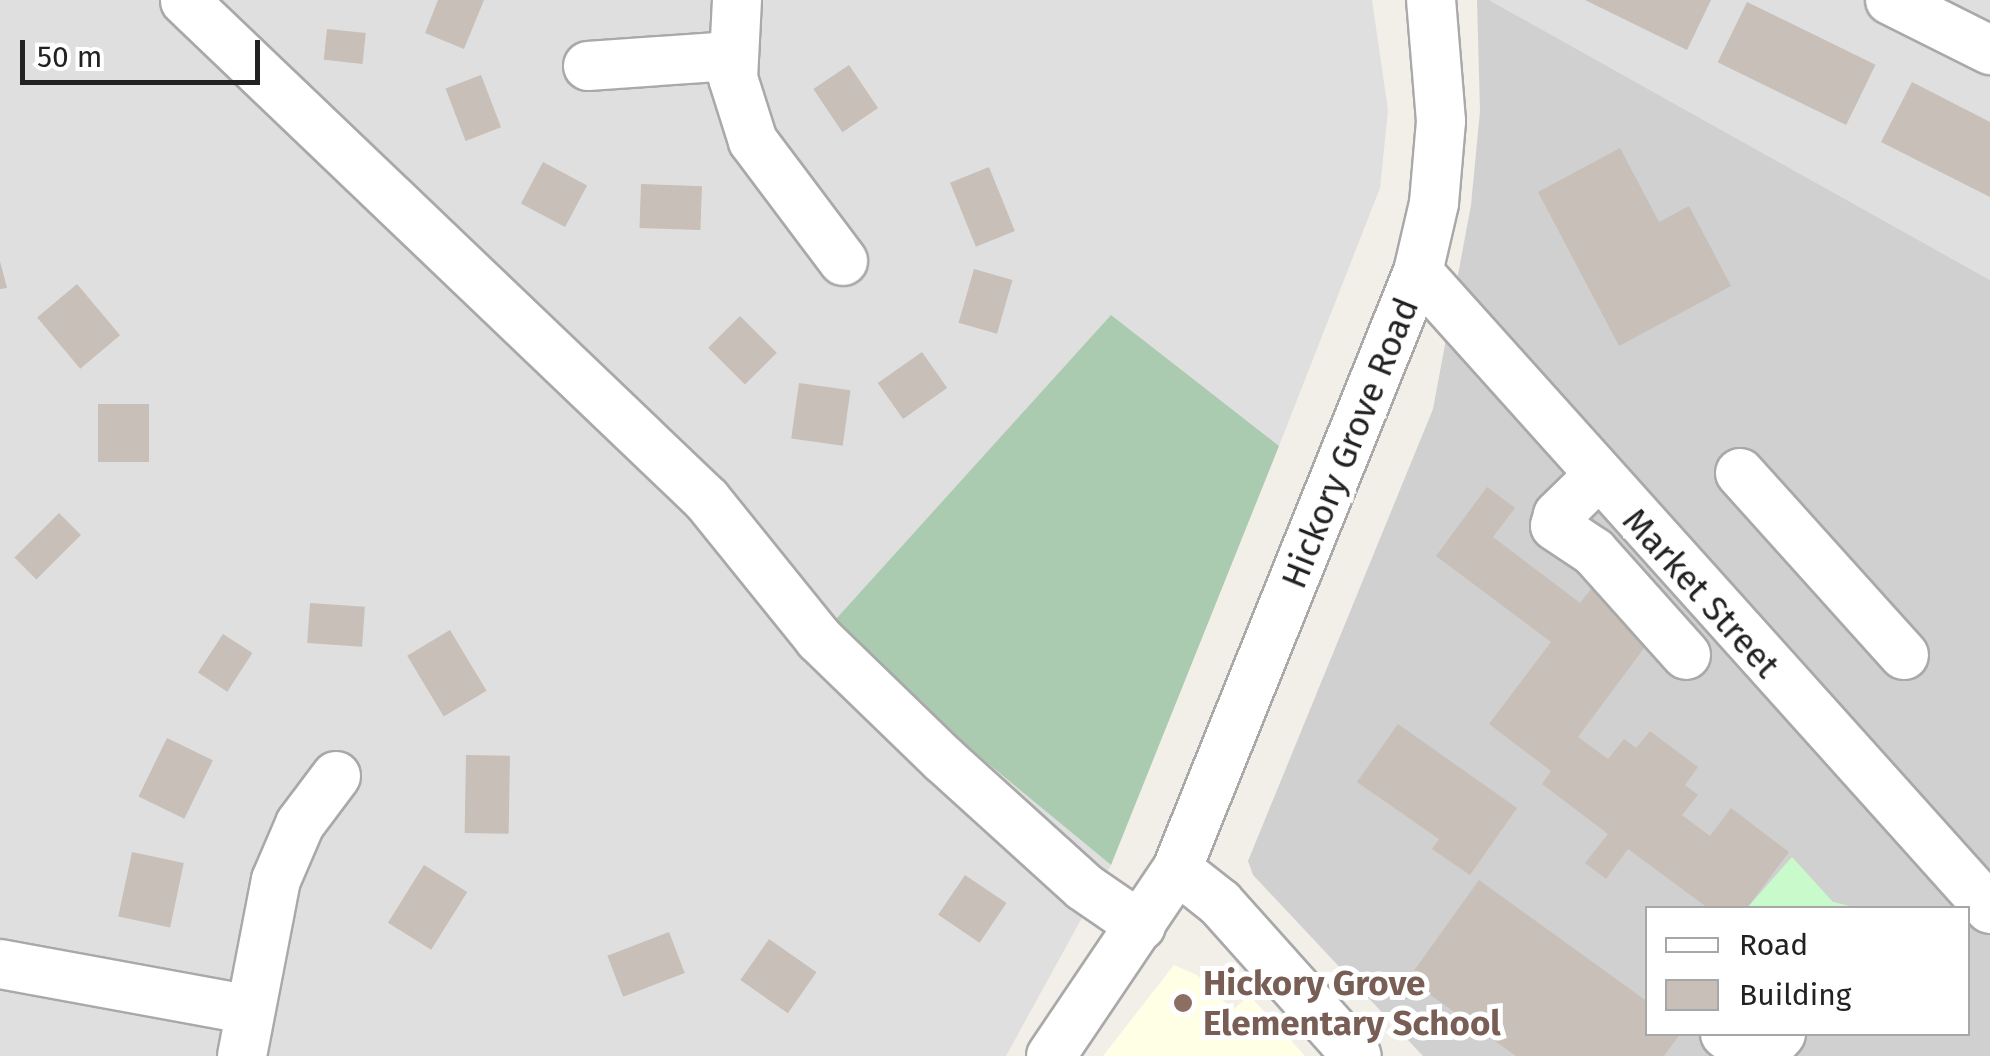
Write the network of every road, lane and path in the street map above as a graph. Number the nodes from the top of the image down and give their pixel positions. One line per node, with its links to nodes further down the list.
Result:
1 (737, 0): 6 (street)
2 (1431, 0): 9 (street, Hickory Grove Road)
3 (1890, 0): 5 (street)
4 (185, 1): 17 (street)
5 (1990, 50)
6 (732, 56): 7 (street); 8 (street)
7 (588, 66)
8 (843, 262)
9 (1418, 272): 11 (street, Market Street); 15 (street, Hickory Grove Road)
10 (1740, 473): 13 (street)
11 (1598, 476): 12 (street); 16 (street, Market Street)
12 (1686, 655)
13 (1904, 655)
14 (336, 776): 19 (street)
15 (1177, 869): 17 (street, Hickory Grove Road); 22 (street)
16 (1990, 909)
17 (1141, 926): 21 (street, Hickory Grove Road)
18 (0, 964): 19 (street)
19 (250, 1010): 20 (street)
20 (242, 1056)
21 (1051, 1056)
22 (1357, 1056)

